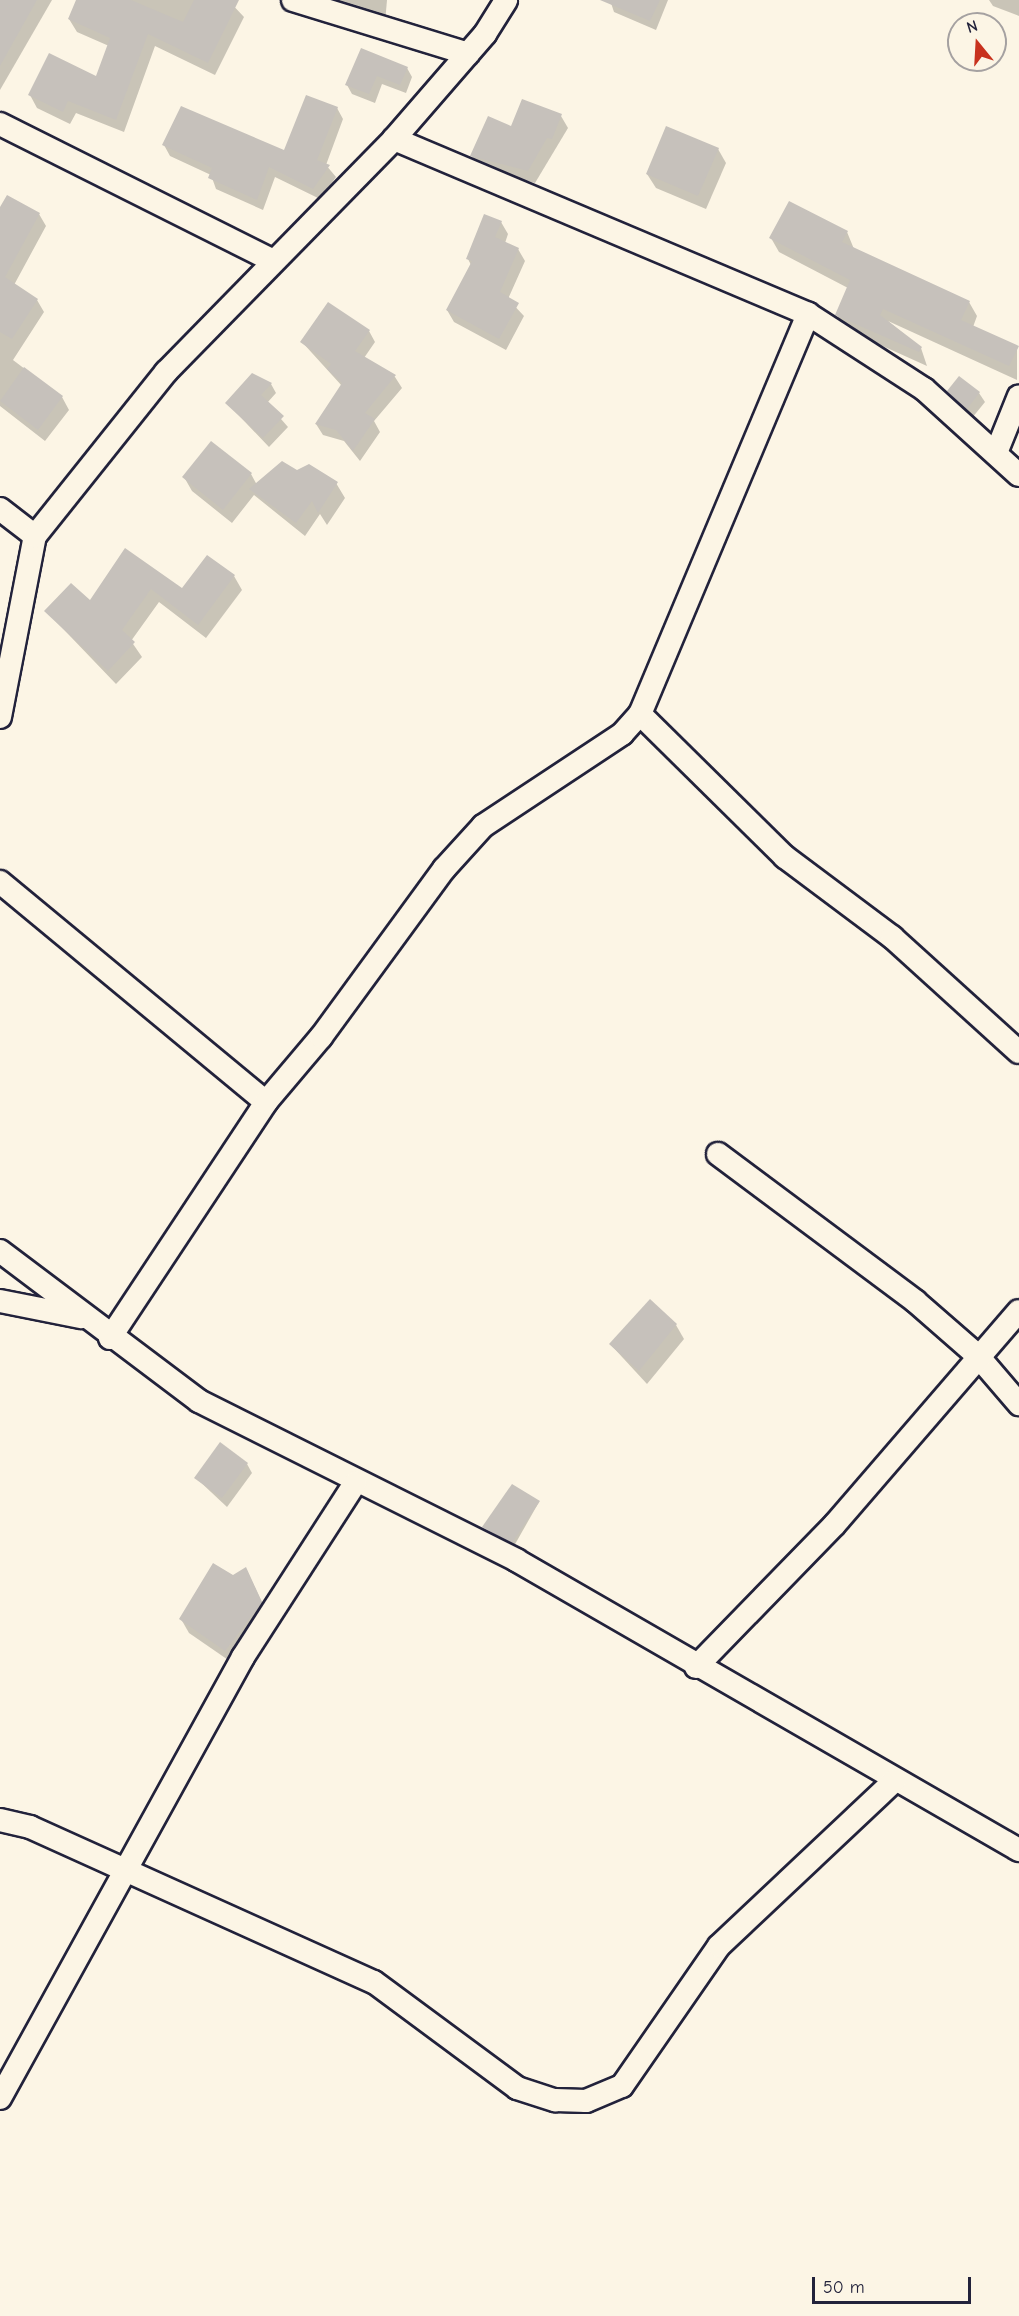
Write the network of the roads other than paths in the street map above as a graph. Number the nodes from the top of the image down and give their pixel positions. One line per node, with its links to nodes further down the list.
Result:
1 (293, 0): 3 (street)
2 (506, 0): 3 (street)
3 (468, 54): 5 (street)
4 (2, 129): 6 (street)
5 (394, 139): 6 (street); 7 (street)
6 (272, 260): 12 (street)
7 (808, 314): 9 (street); 13 (street)
8 (1019, 396): 9 (street)
9 (996, 453): 10 (street)
10 (1019, 475)
11 (0, 509): 12 (street)
12 (35, 536): 14 (street)
13 (640, 714): 16 (street); 17 (street)
14 (0, 717)
15 (0, 882): 17 (street)
16 (1019, 1052)
17 (266, 1102): 23 (street)
18 (718, 1154): 24 (street)
19 (0, 1251): 22 (street)
20 (0, 1301): 22 (street)
21 (1019, 1311): 24 (street)
22 (85, 1318): 23 (street)
23 (110, 1338): 26 (street)
24 (977, 1354): 25 (street); 27 (street)
25 (1019, 1404)
26 (354, 1483): 27 (street); 31 (street)
27 (696, 1667): 28 (street)
28 (895, 1780): 30 (street); 31 (street)
29 (0, 1820): 31 (street)
30 (1019, 1850)
31 (126, 1870): 32 (street)
32 (0, 2098)

